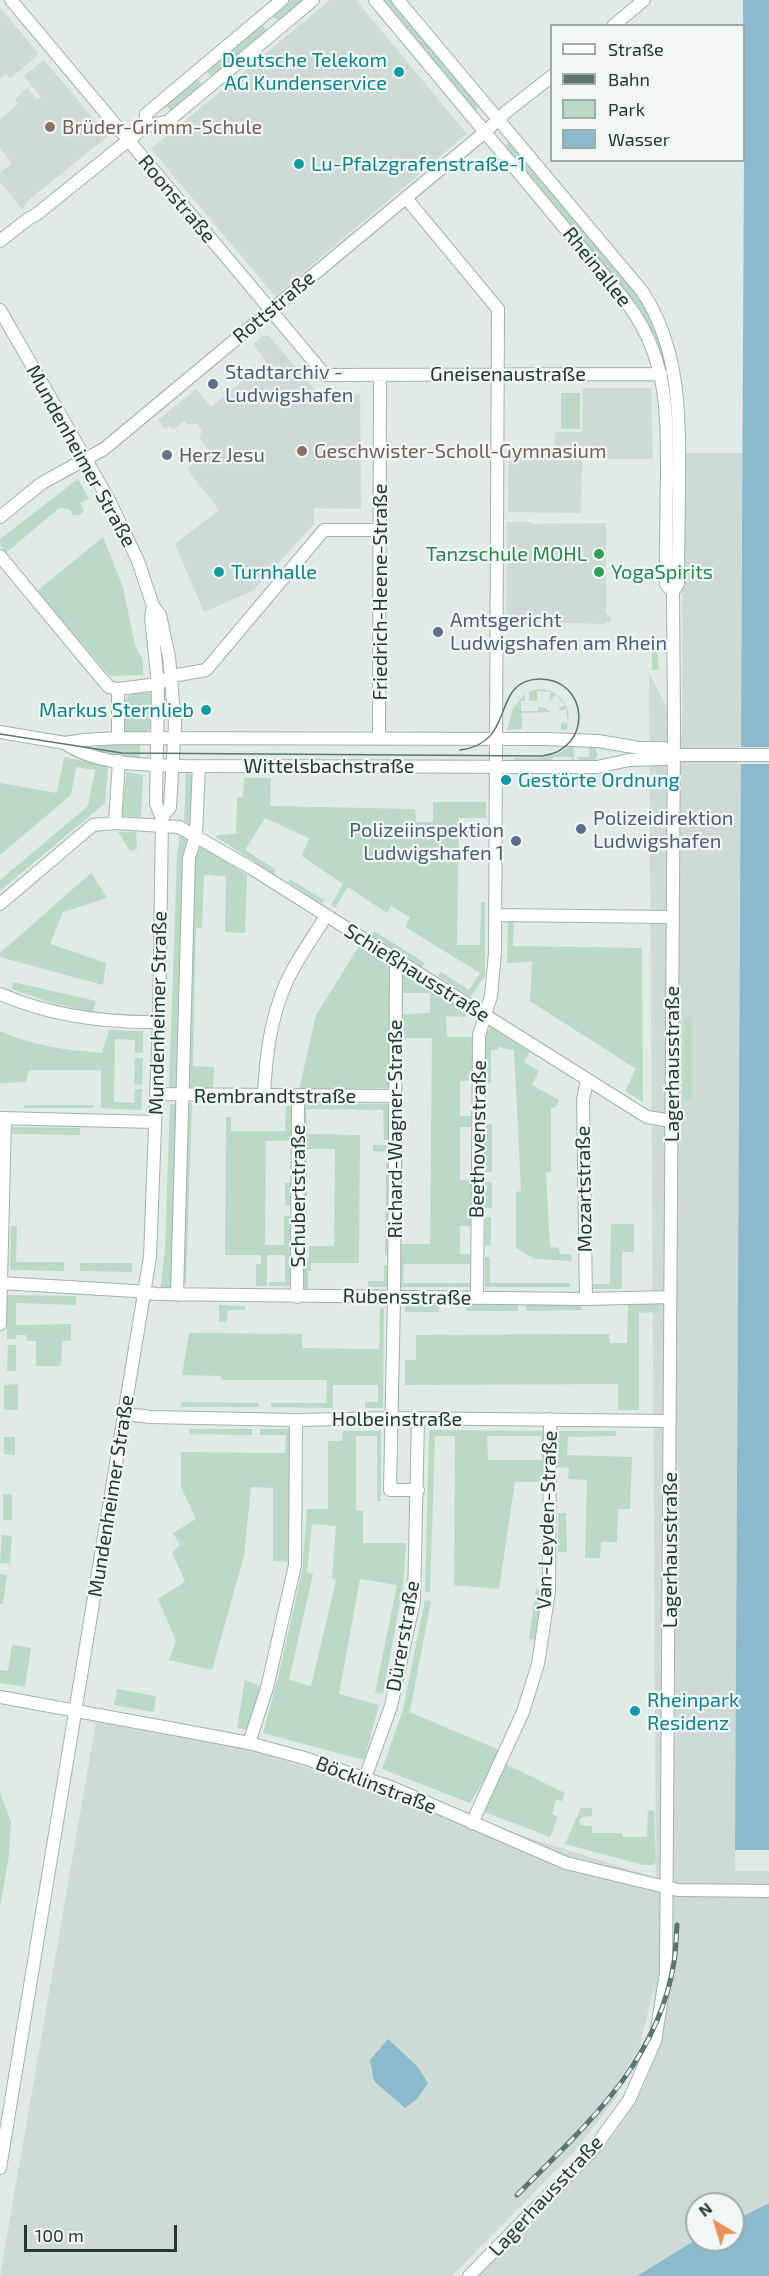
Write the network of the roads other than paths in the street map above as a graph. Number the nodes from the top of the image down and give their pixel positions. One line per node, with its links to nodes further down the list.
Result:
1 (10, 0): 12 (street, Roonstraße)
2 (282, 0): 10 (street)
3 (313, 0): 10 (street)
4 (375, 0): 11 (street, Rheinallee)
5 (398, 0): 9 (street, Rheinallee)
6 (644, 0): 7 (street)
7 (615, 24)
8 (550, 78): 9 (street, Rottstraße)
9 (499, 120): 11 (street, Rottstraße); 22 (street, Rheinallee)
10 (146, 126): 12 (street)
11 (485, 132): 13 (street, Rottstraße); 18 (street, Rheinallee)
12 (128, 141): 14 (street); 16 (street, Roonstraße)
13 (406, 198): 16 (street, Rottstraße); 17 (street, Beethovenstraße)
14 (0, 241)
15 (0, 310): 21 (street, Mundenheimer Straße)
16 (270, 310): 19 (street, Roonstraße); 21 (street, Rottstraße)
17 (499, 374): 18 (street, Gneisenaustraße); 20 (street, Gneisenaustraße); 35 (street, Beethovenstraße)
18 (661, 374): 22 (street, Rheinallee)
19 (354, 375): 20 (street, Gneisenaustraße)
20 (380, 375): 24 (street, Friedrich-Heene-Straße)
21 (86, 459): 23 (street, Rottstraße); 26 (street, Mundenheimer Straße)
22 (673, 459): 38 (street, Rheinallee)
23 (0, 517)
24 (380, 530): 27 (street); 32 (street, Friedrich-Heene-Straße)
25 (0, 556): 29 (street)
26 (153, 606): 27 (street, Mundenheimer Straße); 28 (street, Mundenheimer Straße)
27 (176, 676): 28 (street); 34 (street, Mundenheimer Straße)
28 (158, 684): 29 (street); 33 (street, Mundenheimer Straße)
29 (118, 689): 31 (street)
30 (0, 732): 37 (street, Wittelsbachstraße)
31 (118, 738): 33 (street, Wittelsbachstraße); 37 (street, Wittelsbachstraße)
32 (379, 738): 34 (street, Wittelsbachstraße); 35 (street, Wittelsbachstraße)
33 (157, 739): 34 (street, Wittelsbachstraße); 41 (street, Mundenheimer Straße)
34 (174, 739): 42 (street, Mundenheimer Straße)
35 (496, 739): 36 (street, Wittelsbachstraße); 44 (street, Beethovenstraße)
36 (598, 741): 38 (street, Wittelsbachstraße); 45 (street)
37 (65, 743): 40 (street, Wittelsbachstraße)
38 (674, 755): 39 (street); 45 (street, Wittelsbachstraße); 52 (street, Lagerhausstraße)
39 (769, 755)
40 (119, 762): 41 (street, Wittelsbachstraße); 47 (street)
41 (156, 765): 42 (street, Wittelsbachstraße); 46 (street, Mundenheimer Straße)
42 (173, 765): 43 (street, Wittelsbachstraße); 46 (street, Mundenheimer Straße)
43 (199, 766): 44 (street, Wittelsbachstraße); 48 (street, Mundenheimer Straße)
44 (496, 767): 45 (street, Wittelsbachstraße); 50 (street, Beethovenstraße)
45 (597, 767)
46 (162, 821): 47 (street, Schießhausstraße); 48 (street, Schießhausstraße); 56 (street, Mundenheimer Straße)
47 (115, 823): 49 (street, Schießhausstraße)
48 (196, 835): 51 (street, Schießhausstraße); 60 (street, Mundenheimer Straße)
49 (0, 904)
50 (495, 915): 52 (street); 55 (street, Beethovenstraße)
51 (326, 916): 53 (street, Schießhausstraße); 59 (street)
52 (672, 917): 64 (street, Lagerhausstraße)
53 (396, 960): 55 (street, Schießhausstraße); 62 (street, Richard-Wagner-Straße)
54 (0, 994): 56 (street)
55 (485, 1014): 57 (street, Schießhausstraße); 71 (street, Beethovenstraße)
56 (159, 1022): 58 (street, Mundenheimer Straße)
57 (587, 1080): 64 (street, Schießhausstraße); 73 (street, Mozartstraße)
58 (156, 1094): 60 (street, Rembrandtstraße); 65 (street, Mundenheimer Straße)
59 (264, 1095): 60 (street, Rembrandtstraße); 61 (street, Rembrandtstraße)
60 (183, 1096): 68 (street, Mundenheimer Straße)
61 (298, 1096): 62 (street, Rembrandtstraße); 69 (street, Schubertstraße)
62 (394, 1096): 70 (street, Richard-Wagner-Straße)
63 (2, 1118): 65 (street); 66 (street)
64 (672, 1121): 72 (street, Lagerhausstraße)
65 (155, 1122): 67 (street, Mundenheimer Straße)
66 (1, 1283): 67 (street, Rubensstraße); 74 (street)
67 (144, 1292): 68 (street, Rubensstraße); 75 (street, Mundenheimer Straße)
68 (177, 1295): 69 (street, Rubensstraße)
69 (297, 1297): 70 (street, Rubensstraße)
70 (394, 1297): 71 (street, Rubensstraße); 76 (street)
71 (477, 1298): 73 (street, Rubensstraße)
72 (670, 1298): 73 (street, Rubensstraße); 80 (street, Lagerhausstraße)
73 (586, 1299)
74 (0, 1324)
75 (124, 1414): 79 (street, Holbeinstraße); 83 (street, Mundenheimer Straße)
76 (391, 1418): 77 (street, Holbeinstraße); 79 (street, Holbeinstraße); 81 (street)
77 (418, 1418): 78 (street, Holbeinstraße); 81 (street, Dürerstraße)
78 (550, 1419): 80 (street, Holbeinstraße); 86 (street, Van-Leyden-Straße)
79 (296, 1420): 84 (street)
80 (670, 1421): 87 (street, Lagerhausstraße)
81 (418, 1490): 85 (street, Dürerstraße)
82 (0, 1697): 83 (street, Böcklinstraße)
83 (76, 1710): 84 (street, Böcklinstraße); 89 (street, Mundenheimer Straße)
84 (249, 1743): 85 (street, Böcklinstraße)
85 (365, 1778): 86 (street, Böcklinstraße)
86 (472, 1823): 87 (street, Böcklinstraße)
87 (667, 1888): 88 (street, Böcklinstraße); 90 (street, Lagerhausstraße)
88 (769, 1891)
89 (0, 2168)
90 (469, 2276)

